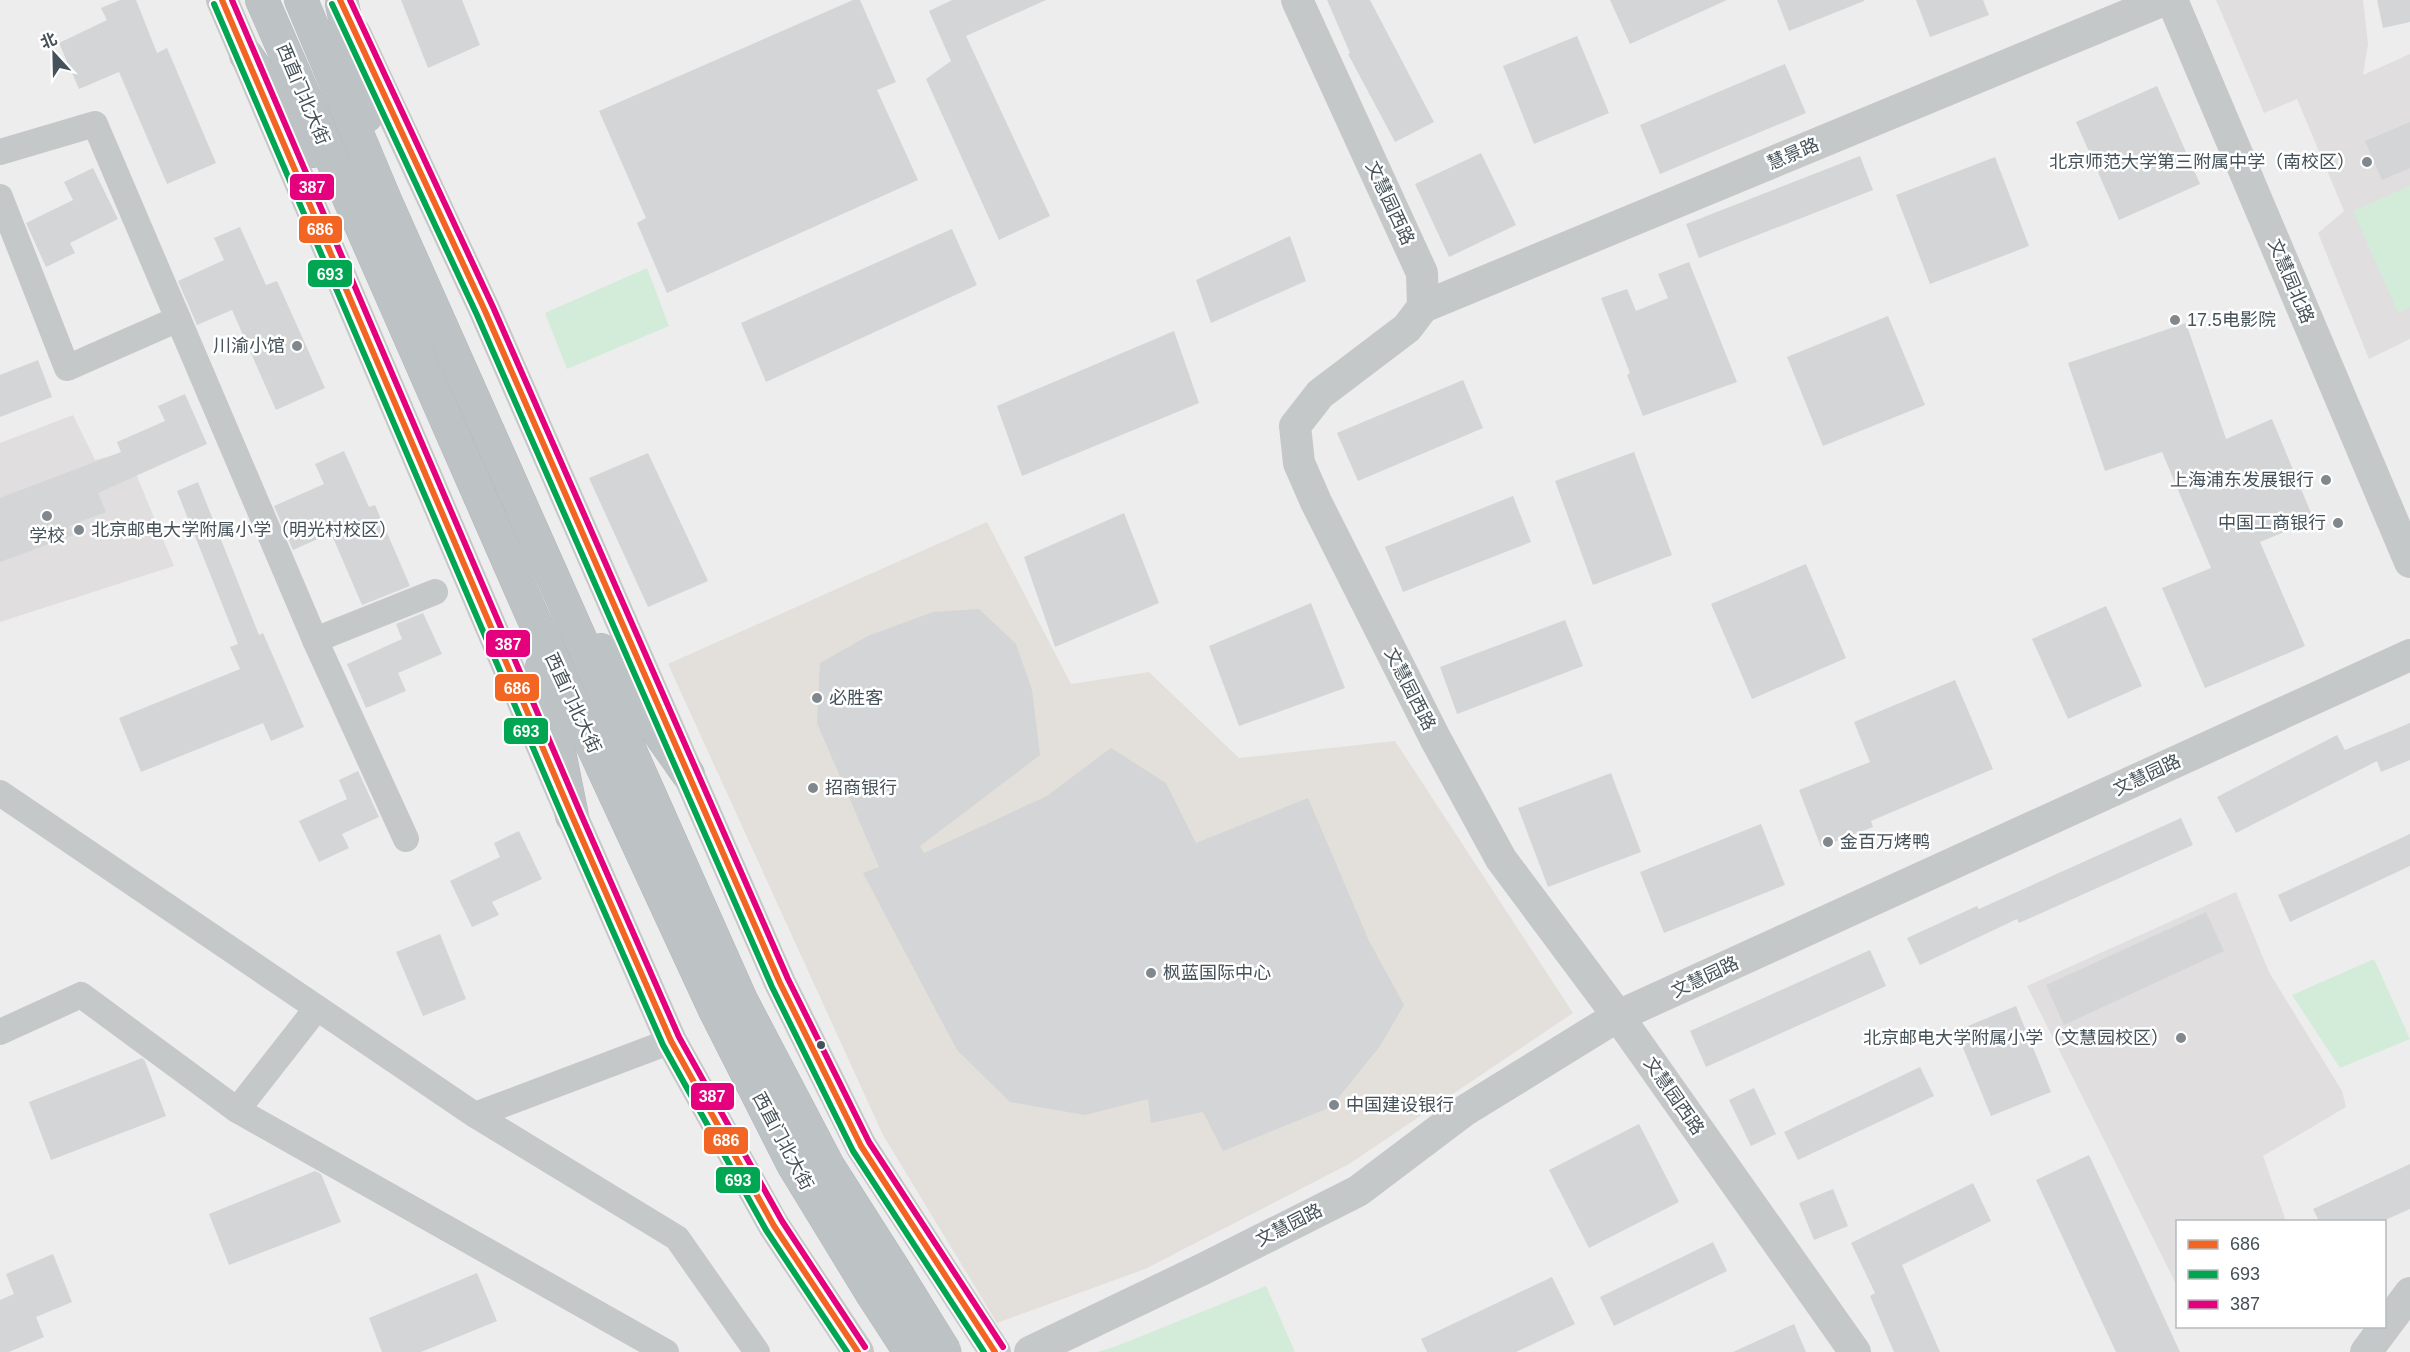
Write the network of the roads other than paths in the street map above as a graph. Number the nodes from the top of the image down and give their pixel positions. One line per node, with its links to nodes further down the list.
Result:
1 (222, 0): 8 (street, 西直门北大街)
2 (262, 0): 12 (highway, 西直门北大街)
3 (301, 0): 11 (highway, 西直门北大街)
4 (1297, 0): 13 (street, 文慧园西路)
5 (2164, 0): 13 (street, 慧景路)
6 (2172, 0): 15 (street, 文慧园北路)
7 (341, 2): 11 (highway); 21 (street)
8 (246, 55): 12 (highway); 23 (street, 西直门北大街)
9 (0, 152): 14 (street)
10 (0, 197): 14 (street)
11 (385, 200): 16 (highway, 西直门北大街)
12 (352, 209): 18 (highway, 西直门北大街)
13 (1422, 307): 26 (street, 文慧园西路)
14 (178, 319): 19 (street)
15 (2410, 562)
16 (556, 587): 21 (highway); 31 (highway, 西直门北大街)
17 (435, 592): 19 (street)
18 (532, 615): 23 (highway); 31 (highway, 西直门北大街)
19 (315, 640): 24 (street)
20 (2410, 655): 26 (street, 文慧园路)
21 (688, 774): 32 (street)
22 (0, 793): 25 (street)
23 (572, 816): 28 (street, 西直门北大街)
24 (406, 839)
25 (317, 1008): 29 (street); 30 (street)
26 (1618, 1016): 42 (street, 文慧园路); 43 (street, 文慧园西路)
27 (0, 1032): 29 (street)
28 (671, 1041): 30 (street); 38 (street, 西直门北大街)
29 (237, 1110): 36 (street)
30 (475, 1115): 37 (street)
31 (884, 1284): 39 (highway, 西直门北大街, bridge); 40 (highway, 西直门北大街, bridge)
32 (953, 1290): 38 (street); 41 (street)
33 (2410, 1293): 34 (street)
34 (2386, 1325)
35 (2384, 1328): 44 (street)
36 (666, 1352)
37 (757, 1352)
38 (858, 1352)
39 (910, 1352)
40 (945, 1352)
41 (995, 1352)
42 (1030, 1352)
43 (1855, 1352)
44 (2366, 1352)

